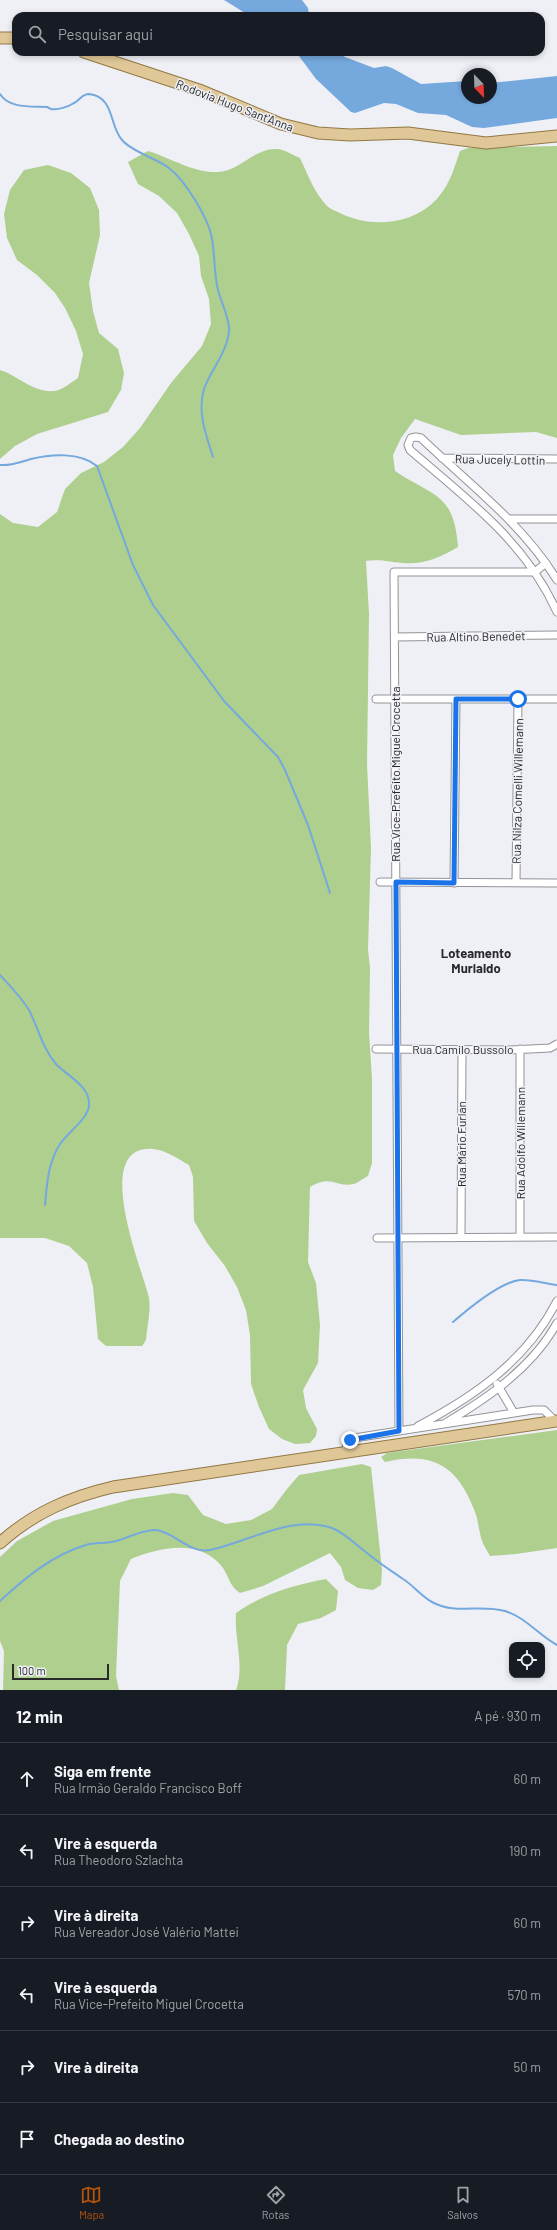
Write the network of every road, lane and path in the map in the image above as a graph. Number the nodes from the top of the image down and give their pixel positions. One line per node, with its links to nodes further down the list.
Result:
1 (0, 38): 2 (main road)
2 (12, 38)
3 (96, 56): 4 (main road, Rodovia Hugo Sant'Anna)
4 (557, 136)
5 (442, 458): 6 (street, Rua Jucely Lottin); 7 (street); 10 (street)
6 (557, 460)
7 (510, 519): 8 (street); 9 (street)
8 (557, 519)
9 (546, 563): 10 (street); 11 (street)
10 (536, 572): 12 (street); 14 (street, Rua Vice-Prefeito Miguel Crocetta)
11 (557, 580)
12 (557, 612)
13 (557, 635): 14 (street, Rua Altino Benedet)
14 (394, 637): 16 (street, Rua Vice-Prefeito Miguel Crocetta)
15 (376, 699): 16 (street)
16 (395, 699): 17 (street); 21 (street, Rua Vice-Prefeito Miguel Crocetta)
17 (456, 699): 18 (street); 22 (street)
18 (518, 699): 19 (street); 23 (street, Rua Nilza Comelli Willemann)
19 (557, 699)
20 (380, 882): 21 (street)
21 (396, 882): 22 (street); 27 (street, Rua Vice-Prefeito Miguel Crocetta)
22 (454, 883): 23 (street)
23 (516, 883): 24 (street)
24 (557, 883)
25 (555, 1048): 28 (street, Rua Camilo Bussolo)
26 (376, 1049): 27 (street, Rua Camilo Bussolo)
27 (397, 1049): 29 (street, Rua Camilo Bussolo); 30 (street, Rua Vice-Prefeito Miguel Crocetta)
28 (520, 1049): 29 (street, Rua Camilo Bussolo); 32 (street, Rua Adolfo Willemann)
29 (462, 1050): 31 (street, Rua Mário Furlan)
30 (398, 1237): 31 (street); 34 (street); 43 (street, Rua Vice-Prefeito Miguel Crocetta)
31 (461, 1237): 32 (street)
32 (520, 1237): 33 (street)
33 (557, 1237)
34 (377, 1238)
35 (557, 1301): 37 (street)
36 (557, 1323): 38 (street)
37 (493, 1379): 38 (street); 42 (street)
38 (499, 1387): 39 (street); 41 (street)
39 (514, 1413): 40 (street); 41 (street)
40 (556, 1421): 44 (main road)
41 (443, 1424): 42 (street)
42 (412, 1429): 43 (street)
43 (399, 1431): 44 (street)
44 (346, 1452): 45 (main road)
45 (0, 1543)

